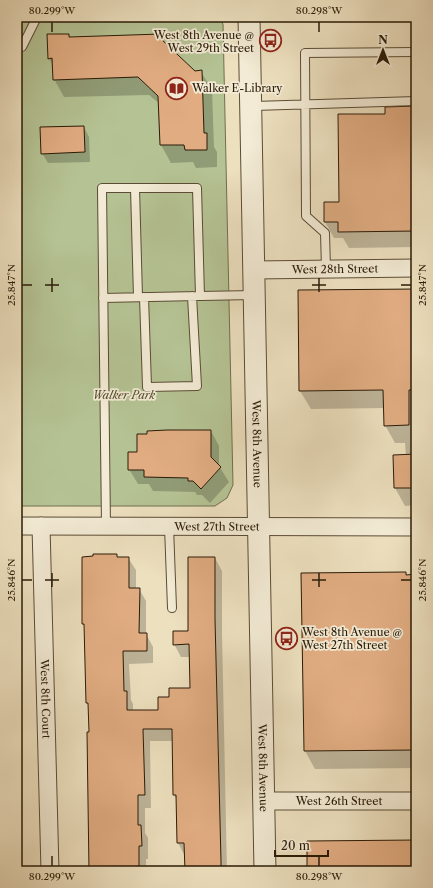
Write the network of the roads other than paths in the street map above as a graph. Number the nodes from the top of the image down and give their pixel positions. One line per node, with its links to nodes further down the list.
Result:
1 (37, 17): 3 (lane)
2 (248, 17): 7 (street, West 8th Avenue)
3 (17, 47)
4 (416, 52): 6 (lane)
5 (416, 101): 6 (lane)
6 (305, 105): 7 (lane); 10 (lane)
7 (250, 106): 11 (street, West 8th Avenue)
8 (135, 188): 13 (lane); 14 (lane); 15 (lane)
9 (416, 268): 10 (street, West 28th Street)
10 (326, 269): 11 (street, West 28th Street)
11 (254, 270): 12 (street, West 8th Avenue)
12 (254, 295): 13 (lane); 20 (street, West 8th Avenue)
13 (196, 296): 14 (lane); 14 (lane)
14 (141, 297): 15 (lane)
15 (103, 298): 18 (lane)
16 (17, 526): 17 (street, West 27th Street)
17 (41, 526): 18 (street, West 27th Street); 25 (street, West 8th Court)
18 (106, 526): 19 (street, West 27th Street)
19 (170, 526): 20 (street, West 27th Street); 22 (lane)
20 (258, 526): 21 (street, West 27th Street); 23 (street, West 8th Avenue)
21 (416, 527)
22 (172, 608)
23 (263, 801): 24 (street, West 26th Street); 26 (street, West 8th Avenue)
24 (416, 801)
25 (50, 871)
26 (265, 871)

